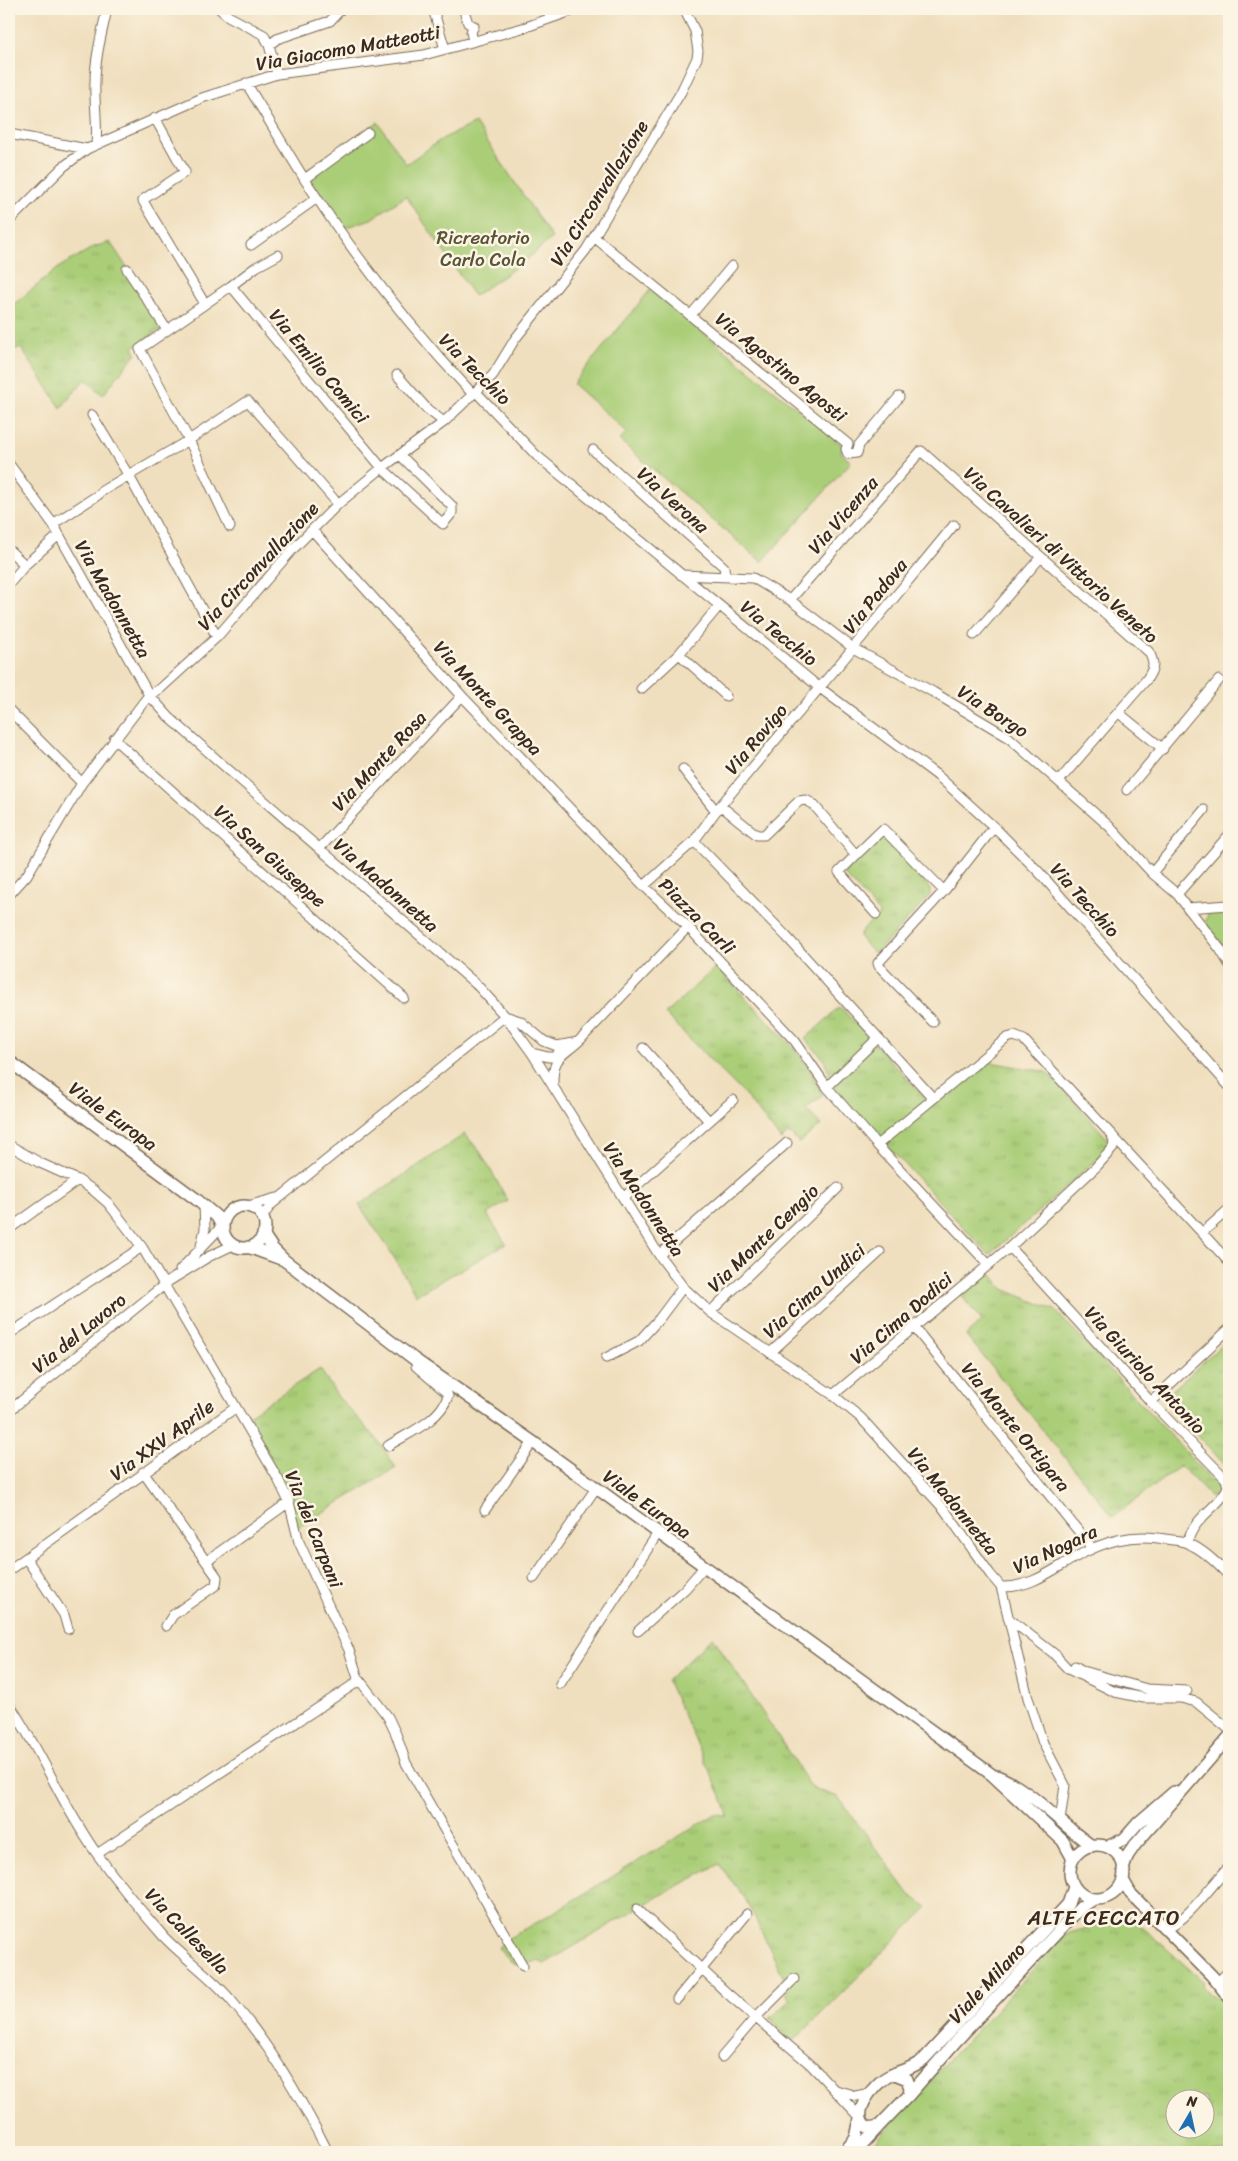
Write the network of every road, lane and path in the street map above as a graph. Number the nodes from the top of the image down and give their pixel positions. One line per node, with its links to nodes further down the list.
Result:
1 (107, 9): 16 (street)
2 (220, 9): 9 (street)
3 (341, 9): 9 (street)
4 (433, 9): 10 (street)
5 (577, 9): 8 (street, Via Giacomo Matteotti)
6 (684, 9): 21 (street, Via Circonvallazione)
7 (465, 14): 8 (street)
8 (471, 32): 10 (street, Via Giacomo Matteotti)
9 (269, 45): 11 (street)
10 (445, 49): 11 (street, Via Giacomo Matteotti)
11 (277, 74): 12 (street, Via Giacomo Matteotti)
12 (246, 83): 13 (street, Via Giacomo Matteotti); 18 (street, Via Tecchio)
13 (156, 118): 16 (street, Via Giacomo Matteotti); 27 (street)
14 (368, 133): 18 (street)
15 (9, 134): 17 (street)
16 (96, 145): 17 (street, Via Giacomo Matteotti)
17 (87, 149): 20 (street, Via Giacomo Matteotti)
18 (305, 179): 19 (street, Via Tecchio)
19 (318, 198): 22 (street); 31 (street, Via Tecchio)
20 (9, 221)
21 (594, 237): 28 (street, Via Agostino Agosti); 31 (street, Via Circonvallazione)
22 (251, 245)
23 (278, 255): 26 (street)
24 (732, 266): 28 (street, Via Agostino Agosti)
25 (127, 269): 29 (street)
26 (232, 286): 27 (street); 40 (street, Via Emilio Comici)
27 (206, 304): 29 (street)
28 (691, 315): 32 (street, Via Agostino Agosti)
29 (167, 330): 35 (street)
30 (397, 375): 34 (street)
31 (477, 393): 34 (street, Via Circonvallazione); 51 (street, Via Tecchio)
32 (900, 397)
33 (92, 415): 41 (street)
34 (444, 422): 38 (street, Via Circonvallazione)
35 (189, 440): 41 (street); 42 (street); 45 (street)
36 (593, 450): 52 (street, Via Verona)
37 (920, 451): 49 (street, Via Cavalieri di Vittorio Veneto); 54 (street, Via Vicenza)
38 (400, 455): 40 (street, Via Circonvallazione); 40 (street)
39 (9, 464): 43 (street, Via Madonnetta)
40 (382, 468): 42 (street, Via Circonvallazione)
41 (129, 476): 43 (street); 57 (street)
42 (338, 504): 46 (street, Via Circonvallazione)
43 (53, 524): 47 (street, Via Madonnetta)
44 (954, 525): 58 (street, Via Padova)
45 (230, 527)
46 (312, 530): 57 (street, Via Circonvallazione); 64 (street, Via Monte Grappa)
47 (59, 535): 50 (street); 63 (street, Via Madonnetta)
48 (9, 550): 50 (street)
49 (1040, 558): 56 (street); 67 (street, Via Cavalieri di Vittorio Veneto)
50 (25, 565): 53 (street)
51 (681, 576): 52 (street, Via Borgo); 55 (street, Via Tecchio)
52 (725, 576): 54 (street, Via Borgo)
53 (9, 584)
54 (790, 600): 58 (street, Via Borgo)
55 (719, 606): 59 (street); 61 (street, Via Tecchio)
56 (974, 634)
57 (217, 637): 63 (street, Via Circonvallazione)
58 (853, 648): 61 (street, Via Padova); 71 (street, Via Borgo)
59 (678, 654): 62 (street); 65 (street)
60 (1219, 680): 69 (street)
61 (820, 688): 74 (street, Via Rovigo); 76 (street, Via Tecchio)
62 (641, 689)
63 (149, 695): 68 (street); 79 (street, Via Madonnetta)
64 (462, 696): 79 (street, Via Monte Rosa); 82 (street, Via Monte Grappa)
65 (726, 696)
66 (9, 710): 72 (street)
67 (1119, 712): 69 (street); 71 (street, Via Cavalieri di Vittorio Veneto)
68 (114, 739): 72 (street); 91 (street, Via San Giuseppe)
69 (1163, 749): 73 (street)
70 (683, 769): 74 (street)
71 (1058, 781): 81 (street, Via Borgo)
72 (82, 783): 85 (street)
73 (1128, 790)
74 (718, 808): 78 (street, Via Rovigo); 80 (street)
75 (1204, 810): 81 (street)
76 (994, 827): 83 (street); 101 (street, Via Tecchio)
77 (1229, 835): 84 (street)
78 (694, 841): 82 (street, Piazza Carli); 94 (street)
79 (319, 849): 92 (street, Via Madonnetta)
80 (856, 855): 83 (street); 88 (street)
81 (1152, 873): 84 (street, Via Borgo)
82 (644, 886): 89 (street, Piazza Carli)
83 (944, 891): 93 (street)
84 (1177, 894): 87 (street, Via Borgo)
85 (9, 895)
86 (1229, 905): 87 (street)
87 (1187, 908): 90 (street, Via Borgo)
88 (876, 914)
89 (688, 927): 95 (street); 103 (street, Piazza Carli)
90 (1229, 964)
91 (404, 998)
92 (505, 1016): 96 (street); 98 (street, Via Madonnetta); 115 (street)
93 (933, 1022)
94 (877, 1039): 103 (street); 104 (street)
95 (578, 1042): 96 (street); 99 (street)
96 (557, 1046): 99 (street)
97 (643, 1048): 106 (street)
98 (532, 1053): 99 (street); 102 (street, Via Madonnetta)
99 (558, 1057): 102 (street)
100 (9, 1061): 117 (main road, Viale Europa)
101 (1229, 1086)
102 (552, 1087): 116 (street, Via Madonnetta)
103 (827, 1087): 110 (street, Piazza Carli)
104 (932, 1098): 107 (street); 110 (street)
105 (733, 1100): 106 (street)
106 (708, 1120): 116 (street)
107 (1111, 1132): 111 (street); 112 (street)
108 (787, 1143): 131 (street)
109 (9, 1145): 113 (street, Via dei Carpani)
110 (877, 1145): 134 (street, Piazza Carli)
111 (1131, 1154): 112 (street); 123 (street)
112 (1108, 1155): 127 (street, Via Cima Dodici)
113 (78, 1180): 122 (street); 126 (street, Via dei Carpani)
114 (838, 1188): 137 (street, Via Monte Cengio)
115 (282, 1196): 118 (street); 120 (street)
116 (623, 1198): 131 (street, Via Madonnetta)
117 (200, 1202): 118 (main road, Viale Europa); 121 (main road, Viale Europa); 129 (street)
118 (242, 1206): 120 (main road); 121 (main road)
119 (1229, 1208): 123 (street)
120 (262, 1217): 124 (main road)
121 (222, 1226): 125 (main road); 129 (street, Via del Lavoro)
122 (9, 1229)
123 (1202, 1233): 133 (street)
124 (263, 1234): 128 (main road); 132 (main road, Viale Europa)
125 (233, 1245): 128 (main road); 135 (street, Via del Lavoro)
126 (142, 1247): 135 (street, Via dei Carpani); 140 (street)
127 (1010, 1247): 134 (street, Via Cima Dodici); 145 (street, Via Giuriolo Antonio)
128 (248, 1248): 132 (main road, Viale Europa)
129 (200, 1250): 135 (street, Via del Lavoro)
130 (880, 1252): 141 (street, Via Cima Undici)
131 (659, 1256): 136 (street, Via Madonnetta)
132 (284, 1260): 142 (main road, Viale Europa)
133 (1229, 1262)
134 (989, 1265): 138 (street, Via Cima Dodici)
135 (166, 1283): 146 (street, Via dei Carpani); 147 (street, Via del Lavoro)
136 (683, 1287): 137 (street, Via Madonnetta); 143 (street)
137 (710, 1312): 141 (street, Via Madonnetta)
138 (914, 1327): 144 (street, Via Cima Dodici); 156 (street, Via Monte Ortigara)
139 (1229, 1329): 145 (street)
140 (9, 1334)
141 (770, 1353): 144 (street, Via Madonnetta)
142 (414, 1358): 148 (main road, Viale Europa); 149 (street)
143 (606, 1358)
144 (833, 1396): 163 (street, Via Madonnetta)
145 (1151, 1402): 155 (street, Via Giuriolo Antonio)
146 (235, 1408): 150 (street, Via XXV Aprile); 152 (street, Via dei Carpani)
147 (9, 1411)
148 (533, 1442): 151 (main road, Viale Europa); 153 (street)
149 (388, 1446)
150 (143, 1472): 157 (street, Via XXV Aprile); 158 (street)
151 (596, 1488): 154 (main road, Viale Europa); 162 (street)
152 (289, 1502): 158 (street); 169 (street, Via dei Carpani)
153 (485, 1510)
154 (658, 1533): 159 (main road, Viale Europa); 170 (street)
155 (1187, 1543): 156 (street, Via Nogara); 161 (street, Via Nogara)
156 (1092, 1548): 163 (street, Via Nogara)
157 (26, 1558): 160 (street, Via XXV Aprile); 166 (street)
158 (207, 1561): 165 (street)
159 (704, 1567): 167 (street); 176 (main road, Viale Europa)
160 (9, 1570)
161 (1228, 1574)
162 (534, 1578)
163 (1001, 1587): 164 (street, Via Madonnetta)
164 (1008, 1618): 168 (street); 177 (street, Via Madonnetta)
165 (166, 1626)
166 (68, 1629)
167 (638, 1631)
168 (1053, 1653): 171 (street); 173 (street)
169 (358, 1678): 180 (street); 191 (street, Via dei Carpani)
170 (560, 1684)
171 (1187, 1691)
172 (9, 1704): 180 (street, Via Callesella)
173 (1229, 1729)
174 (1229, 1737): 175 (main road)
175 (1198, 1771): 179 (main road); 182 (main road)
176 (991, 1774): 177 (main road, Viale Europa); 181 (main road, Viale Europa)
177 (1060, 1821): 178 (main road, Viale Europa)
178 (1092, 1846): 179 (main road); 181 (main road)
179 (1107, 1847): 182 (main road)
180 (97, 1854): 206 (street, Via Callesella)
181 (1073, 1858): 184 (main road)
182 (1123, 1874): 185 (main road); 189 (main road)
183 (1227, 1874): 189 (street)
184 (1074, 1887): 186 (main road); 200 (main road, Viale Milano)
185 (1110, 1896): 186 (main road, Viale Milano); 190 (main road)
186 (1094, 1899): 203 (main road, Viale Milano)
187 (637, 1909): 192 (street)
188 (747, 1914): 192 (street)
189 (1166, 1930): 190 (main road)
190 (1176, 1940): 195 (main road)
191 (523, 1966)
192 (702, 1970): 197 (street); 198 (street)
193 (1229, 1970): 195 (street)
194 (794, 1979): 198 (street)
195 (1218, 1982): 196 (main road)
196 (1229, 1997)
197 (677, 1999)
198 (756, 2017): 199 (street); 201 (street)
199 (722, 2057)
200 (895, 2074): 202 (main road, Viale Milano); 203 (main road)
201 (831, 2087): 202 (street); 204 (street)
202 (870, 2093): 204 (main road, Viale Milano)
203 (909, 2095): 205 (main road, Viale Milano)
204 (860, 2118): 205 (main road); 207 (main road, Viale Milano)
205 (879, 2126): 208 (main road, Viale Milano)
206 (328, 2152)
207 (844, 2152)
208 (855, 2152)

